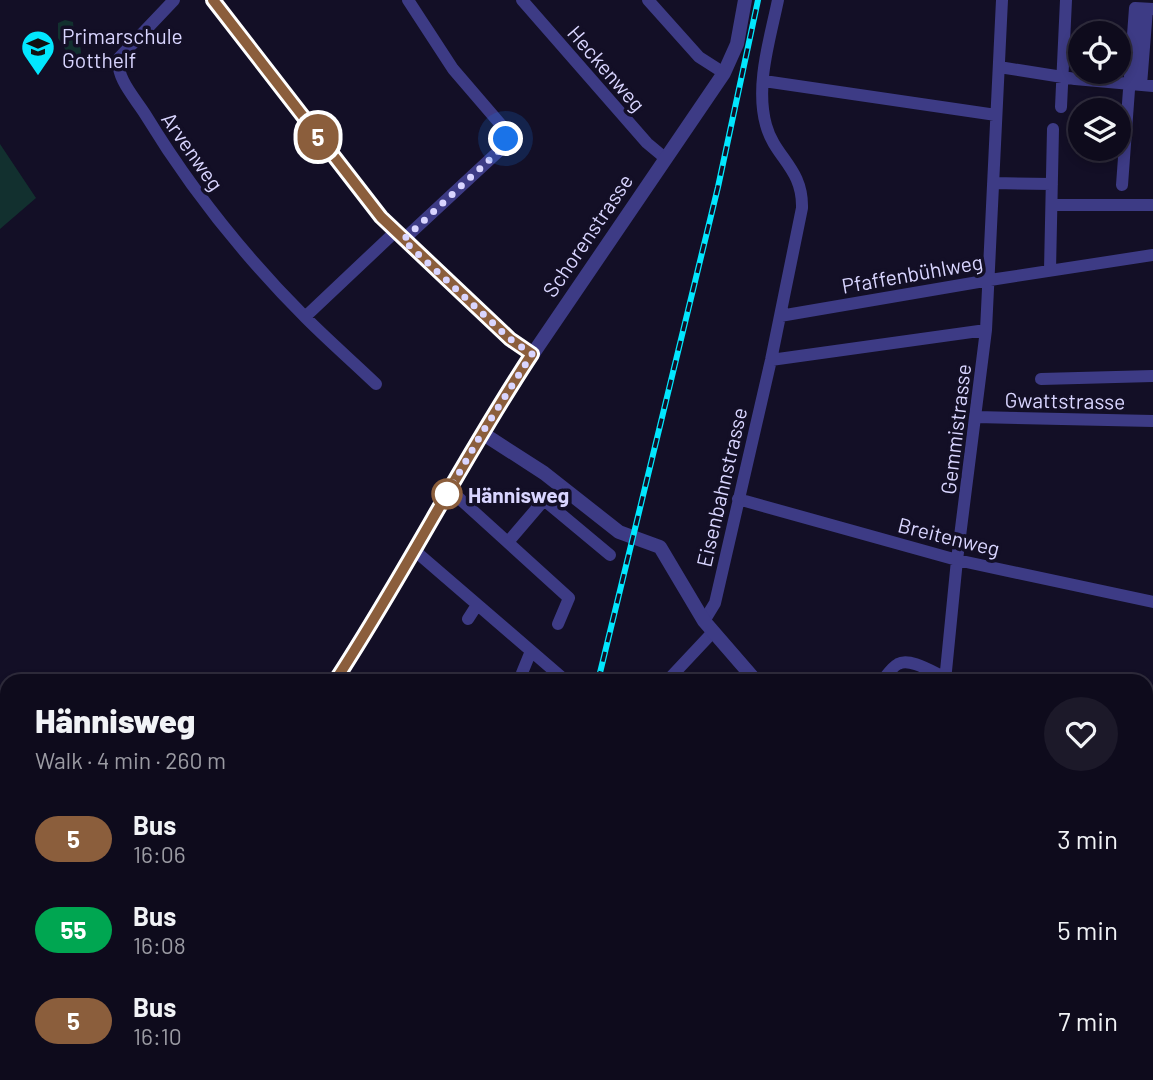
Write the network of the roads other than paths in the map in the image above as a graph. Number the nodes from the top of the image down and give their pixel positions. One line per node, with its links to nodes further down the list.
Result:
1 (174, 0): 29 (street, Arvenweg)
2 (213, 0): 24 (street)
3 (408, 0): 24 (street)
4 (522, 0): 19 (street, Heckenweg)
5 (648, 0): 12 (street)
6 (745, 0): 12 (street, Schorenstrasse)
7 (778, 0): 14 (street, Eisenbahnstrasse)
8 (1002, 0): 11 (street, Gemmistrasse)
9 (1066, 0): 13 (street)
10 (1145, 9): 15 (street)
11 (999, 67): 13 (street); 17 (street, Gemmistrasse)
12 (724, 73): 19 (street, Schorenstrasse)
13 (1064, 78): 15 (street); 16 (street)
14 (764, 81): 17 (street); 28 (street, Eisenbahnstrasse)
15 (1141, 85): 21 (street)
16 (1061, 107)
17 (996, 115): 20 (street, Gemmistrasse)
18 (1053, 129): 22 (street)
19 (665, 158): 31 (street, Schorenstrasse)
20 (993, 183): 22 (street); 27 (street, Gemmistrasse)
21 (1122, 185)
22 (1052, 195): 23 (street); 26 (street)
23 (1153, 205)
24 (399, 236): 29 (street); 31 (street)
25 (1153, 256): 26 (street, Pfaffenbühlweg)
26 (1051, 270): 27 (street, Pfaffenbühlweg)
27 (990, 279): 28 (street, Pfaffenbühlweg); 30 (street, Gemmistrasse)
28 (780, 316): 32 (street, Eisenbahnstrasse)
29 (305, 317): 35 (street, Arvenweg)
30 (986, 330): 32 (street); 36 (street, Gemmistrasse)
31 (532, 354): 38 (street, Schorenstrasse)
32 (771, 360): 40 (street, Eisenbahnstrasse)
33 (1153, 376): 34 (street)
34 (1041, 379)
35 (376, 384)
36 (976, 417): 37 (street, Gwattstrasse); 44 (street, Gemmistrasse)
37 (1153, 421)
38 (482, 433): 39 (street, Schorenstrasse); 49 (street)
39 (449, 489): 41 (street); 42 (street, Schorenstrasse)
40 (737, 499): 44 (street, Breitenweg); 49 (street, Eisenbahnstrasse)
41 (508, 542): 43 (street); 48 (street)
42 (414, 550): 46 (street); 52 (street, Schorenstrasse)
43 (610, 555)
44 (957, 560): 45 (street, Breitenweg); 58 (street, Gemmistrasse)
45 (1153, 602)
46 (477, 605): 47 (street); 50 (street)
47 (468, 619)
48 (558, 624)
49 (708, 626): 54 (street, Eisenbahnstrasse); 55 (street)
50 (531, 651): 51 (street); 53 (street)
51 (522, 673)
52 (339, 674)
53 (558, 674)
54 (672, 674)
55 (750, 674)
56 (889, 674): 57 (street, Gemmistrasse)
57 (934, 674)
58 (946, 674)

